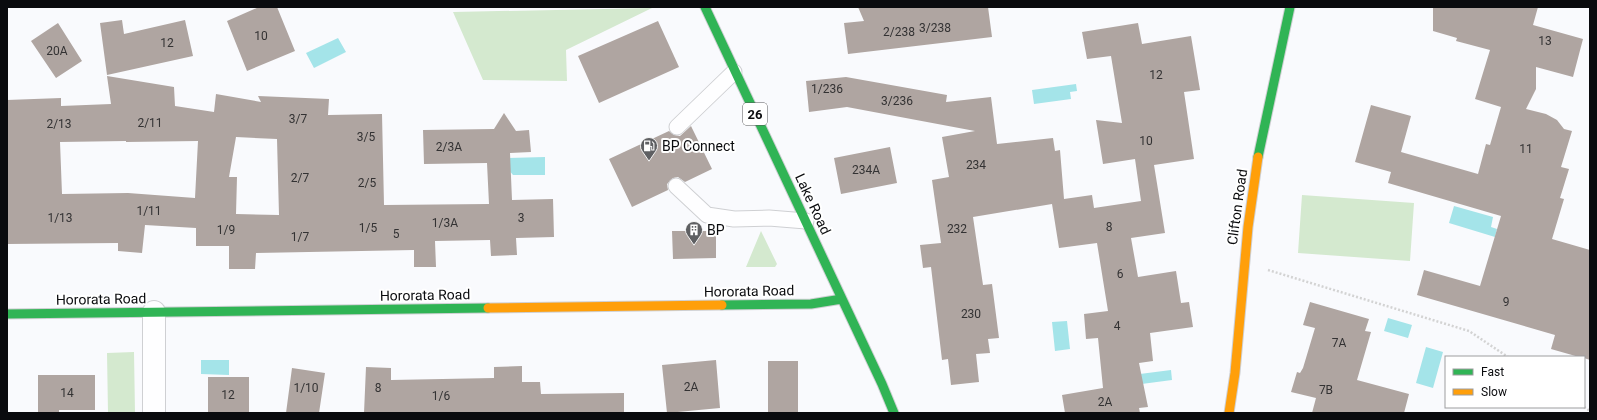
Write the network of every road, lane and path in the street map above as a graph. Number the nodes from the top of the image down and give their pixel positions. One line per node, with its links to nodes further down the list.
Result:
1 (705, 7): 3 (street, Lake Road / 26)
2 (1290, 7): 14 (street, Clifton Road)
3 (734, 72): 4 (lane); 6 (street, Lake Road / 26)
4 (677, 127)
5 (676, 186): 6 (lane)
6 (806, 221): 8 (street, Lake Road / 26)
7 (1265, 270): 11 (path)
8 (842, 298): 9 (street, Hororata Road); 13 (street, Lake Road / 26)
9 (154, 312): 10 (street, Hororata Road); 12 (street)
10 (7, 314)
11 (1506, 356)
12 (154, 413)
13 (894, 413)
14 (1229, 413)

